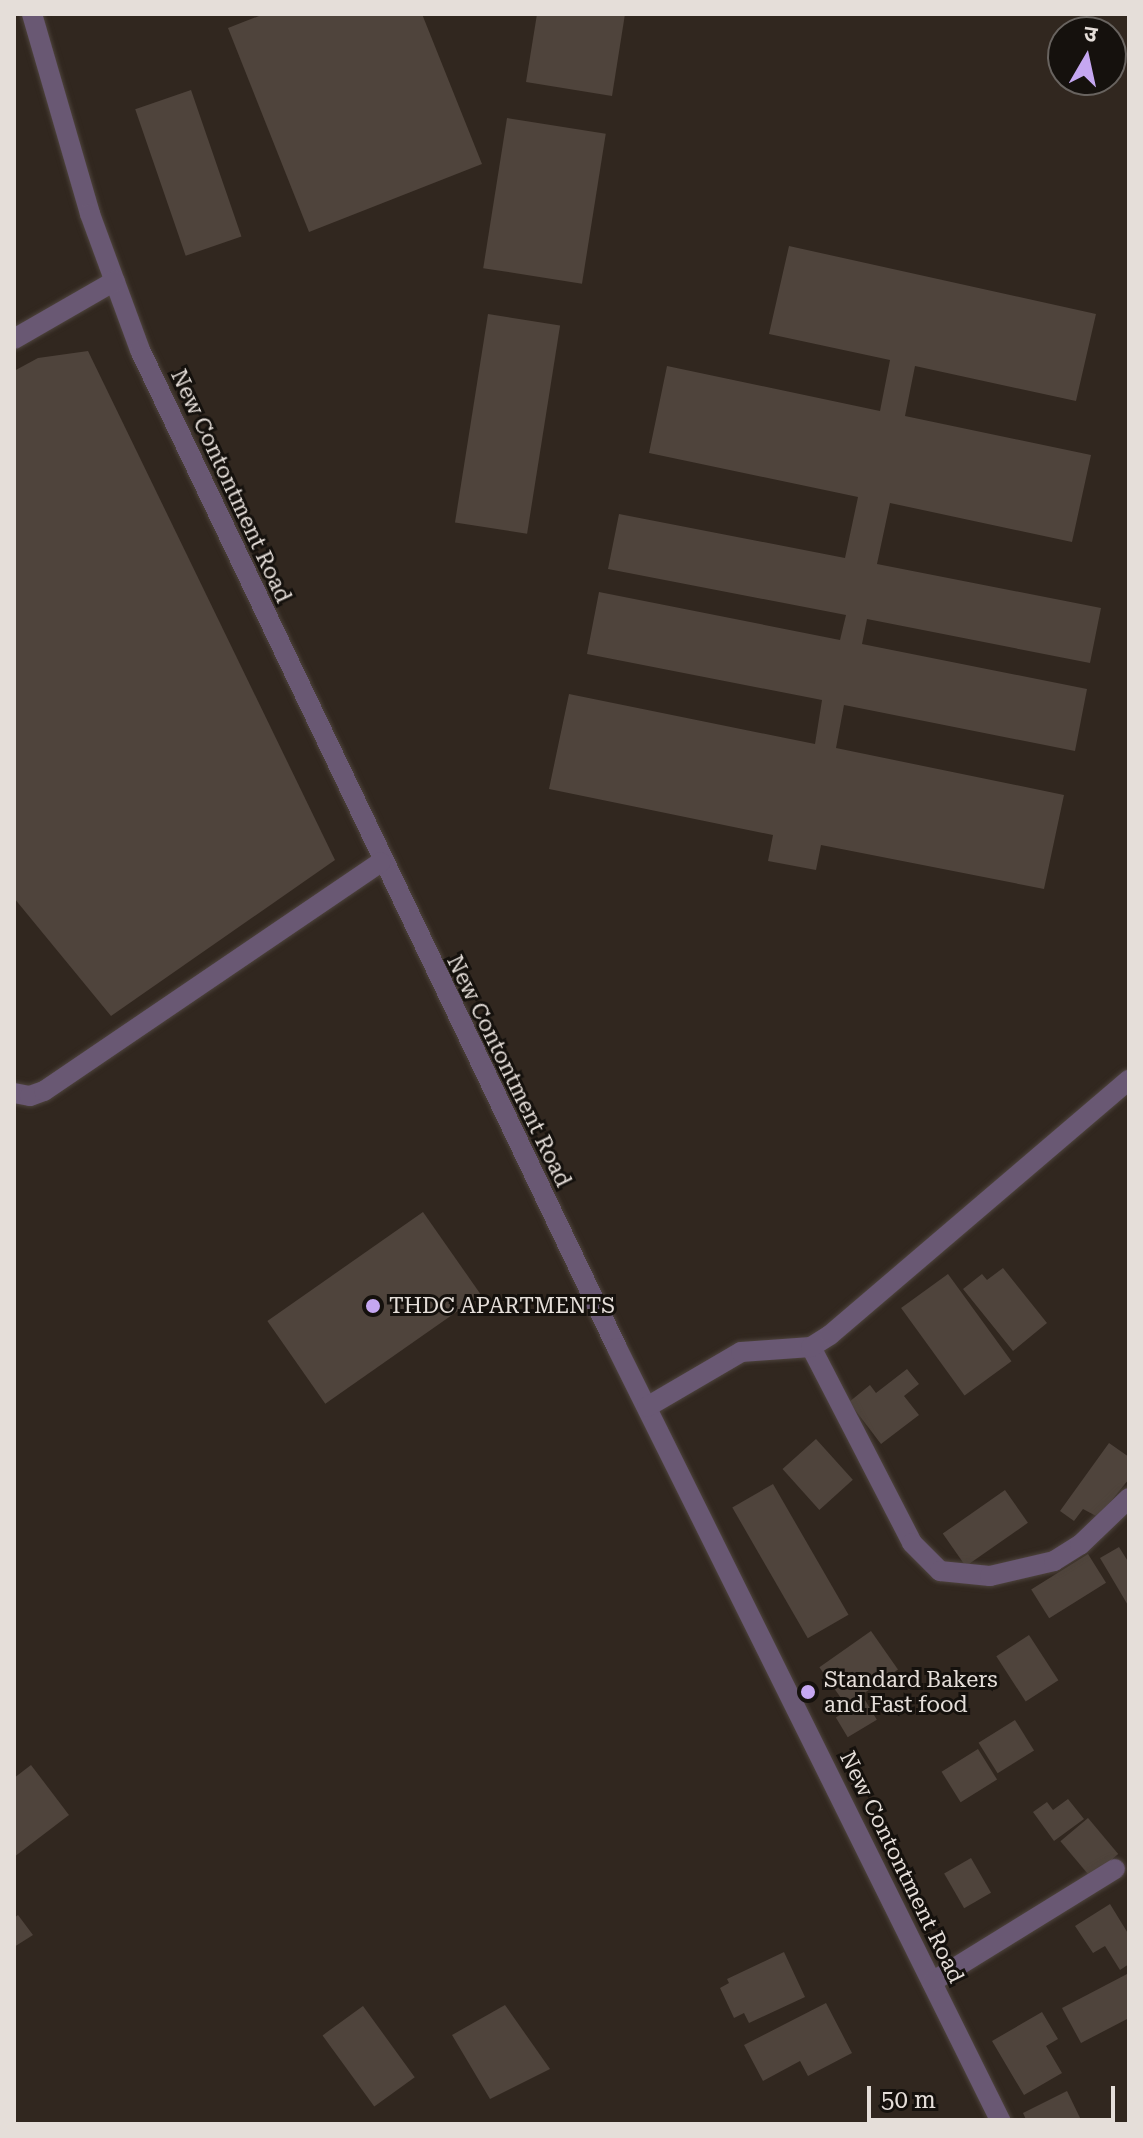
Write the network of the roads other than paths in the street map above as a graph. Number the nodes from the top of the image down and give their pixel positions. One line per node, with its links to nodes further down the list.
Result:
1 (32, 14): 2 (street, New Contontment Road)
2 (115, 281): 3 (street); 4 (street, New Contontment Road)
3 (14, 339)
4 (381, 862): 6 (street); 8 (street, New Contontment Road)
5 (1129, 1080): 7 (street)
6 (14, 1093)
7 (811, 1347): 8 (street); 9 (street)
8 (647, 1407): 11 (street, New Contontment Road)
9 (1129, 1498)
10 (1115, 1869): 11 (street)
11 (932, 1982): 12 (street, New Contontment Road)
12 (1002, 2124)

